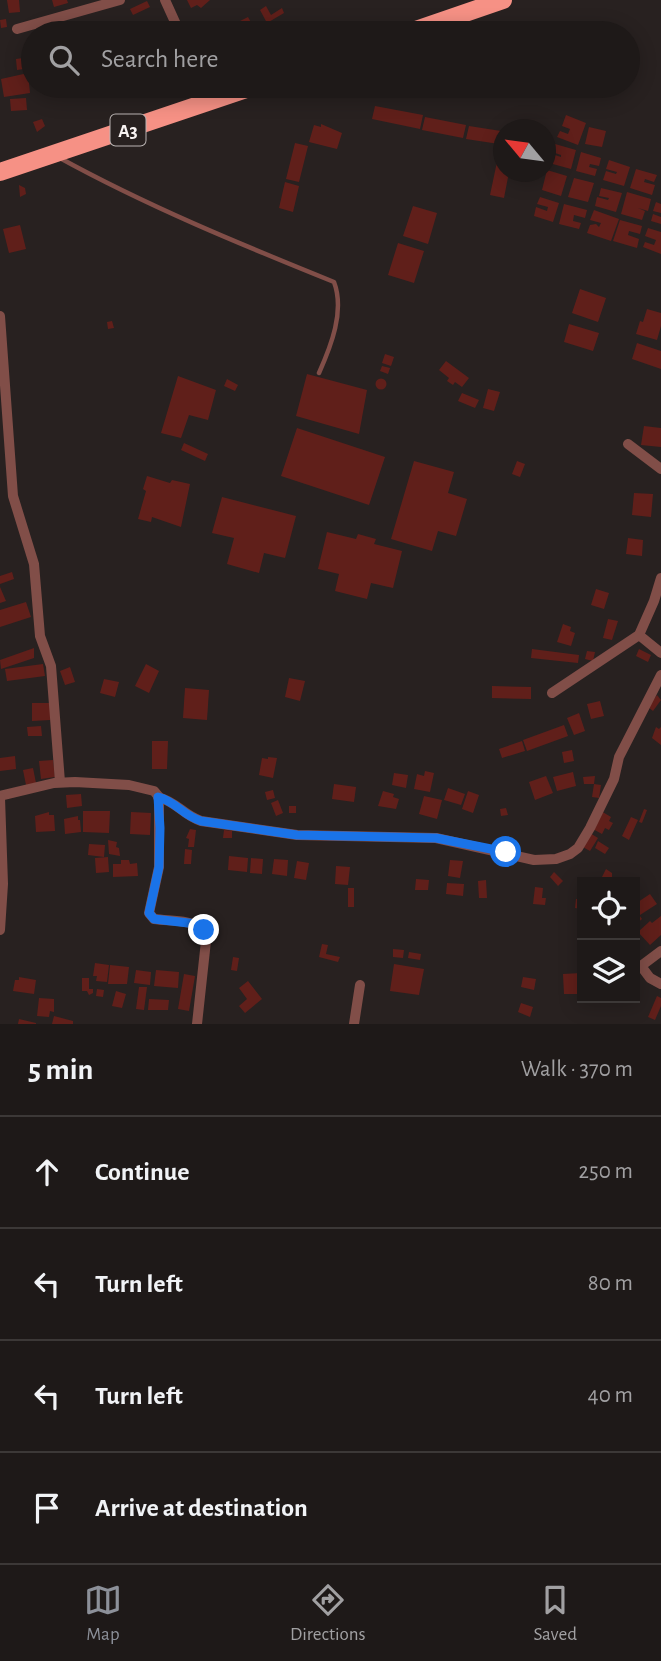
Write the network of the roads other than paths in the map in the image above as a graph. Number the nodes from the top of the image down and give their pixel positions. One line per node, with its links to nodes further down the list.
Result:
1 (120, 0): 4 (street)
2 (165, 0): 5 (street)
3 (503, 0): 6 (highway)
4 (45, 21)
5 (175, 21)
6 (442, 21)
7 (21, 28): 8 (street)
8 (17, 29)
9 (203, 98): 11 (street)
10 (219, 98): 11 (highway, A3)
11 (204, 103): 12 (highway, A3)
12 (55, 155): 13 (highway, A3); 15 (lane)
13 (0, 172)
14 (0, 316): 23 (street)
15 (319, 373)
16 (628, 444): 17 (street)
17 (661, 469)
18 (661, 578): 19 (street)
19 (639, 635): 20 (street); 22 (street)
20 (661, 653)
21 (661, 675): 25 (street)
22 (552, 693)
23 (60, 782): 24 (street); 25 (street)
24 (0, 797): 26 (street)
25 (158, 797): 30 (street)
26 (0, 930)
27 (661, 951): 28 (street)
28 (661, 984)
29 (360, 985): 31 (street)
30 (197, 1024)
31 (354, 1024)

